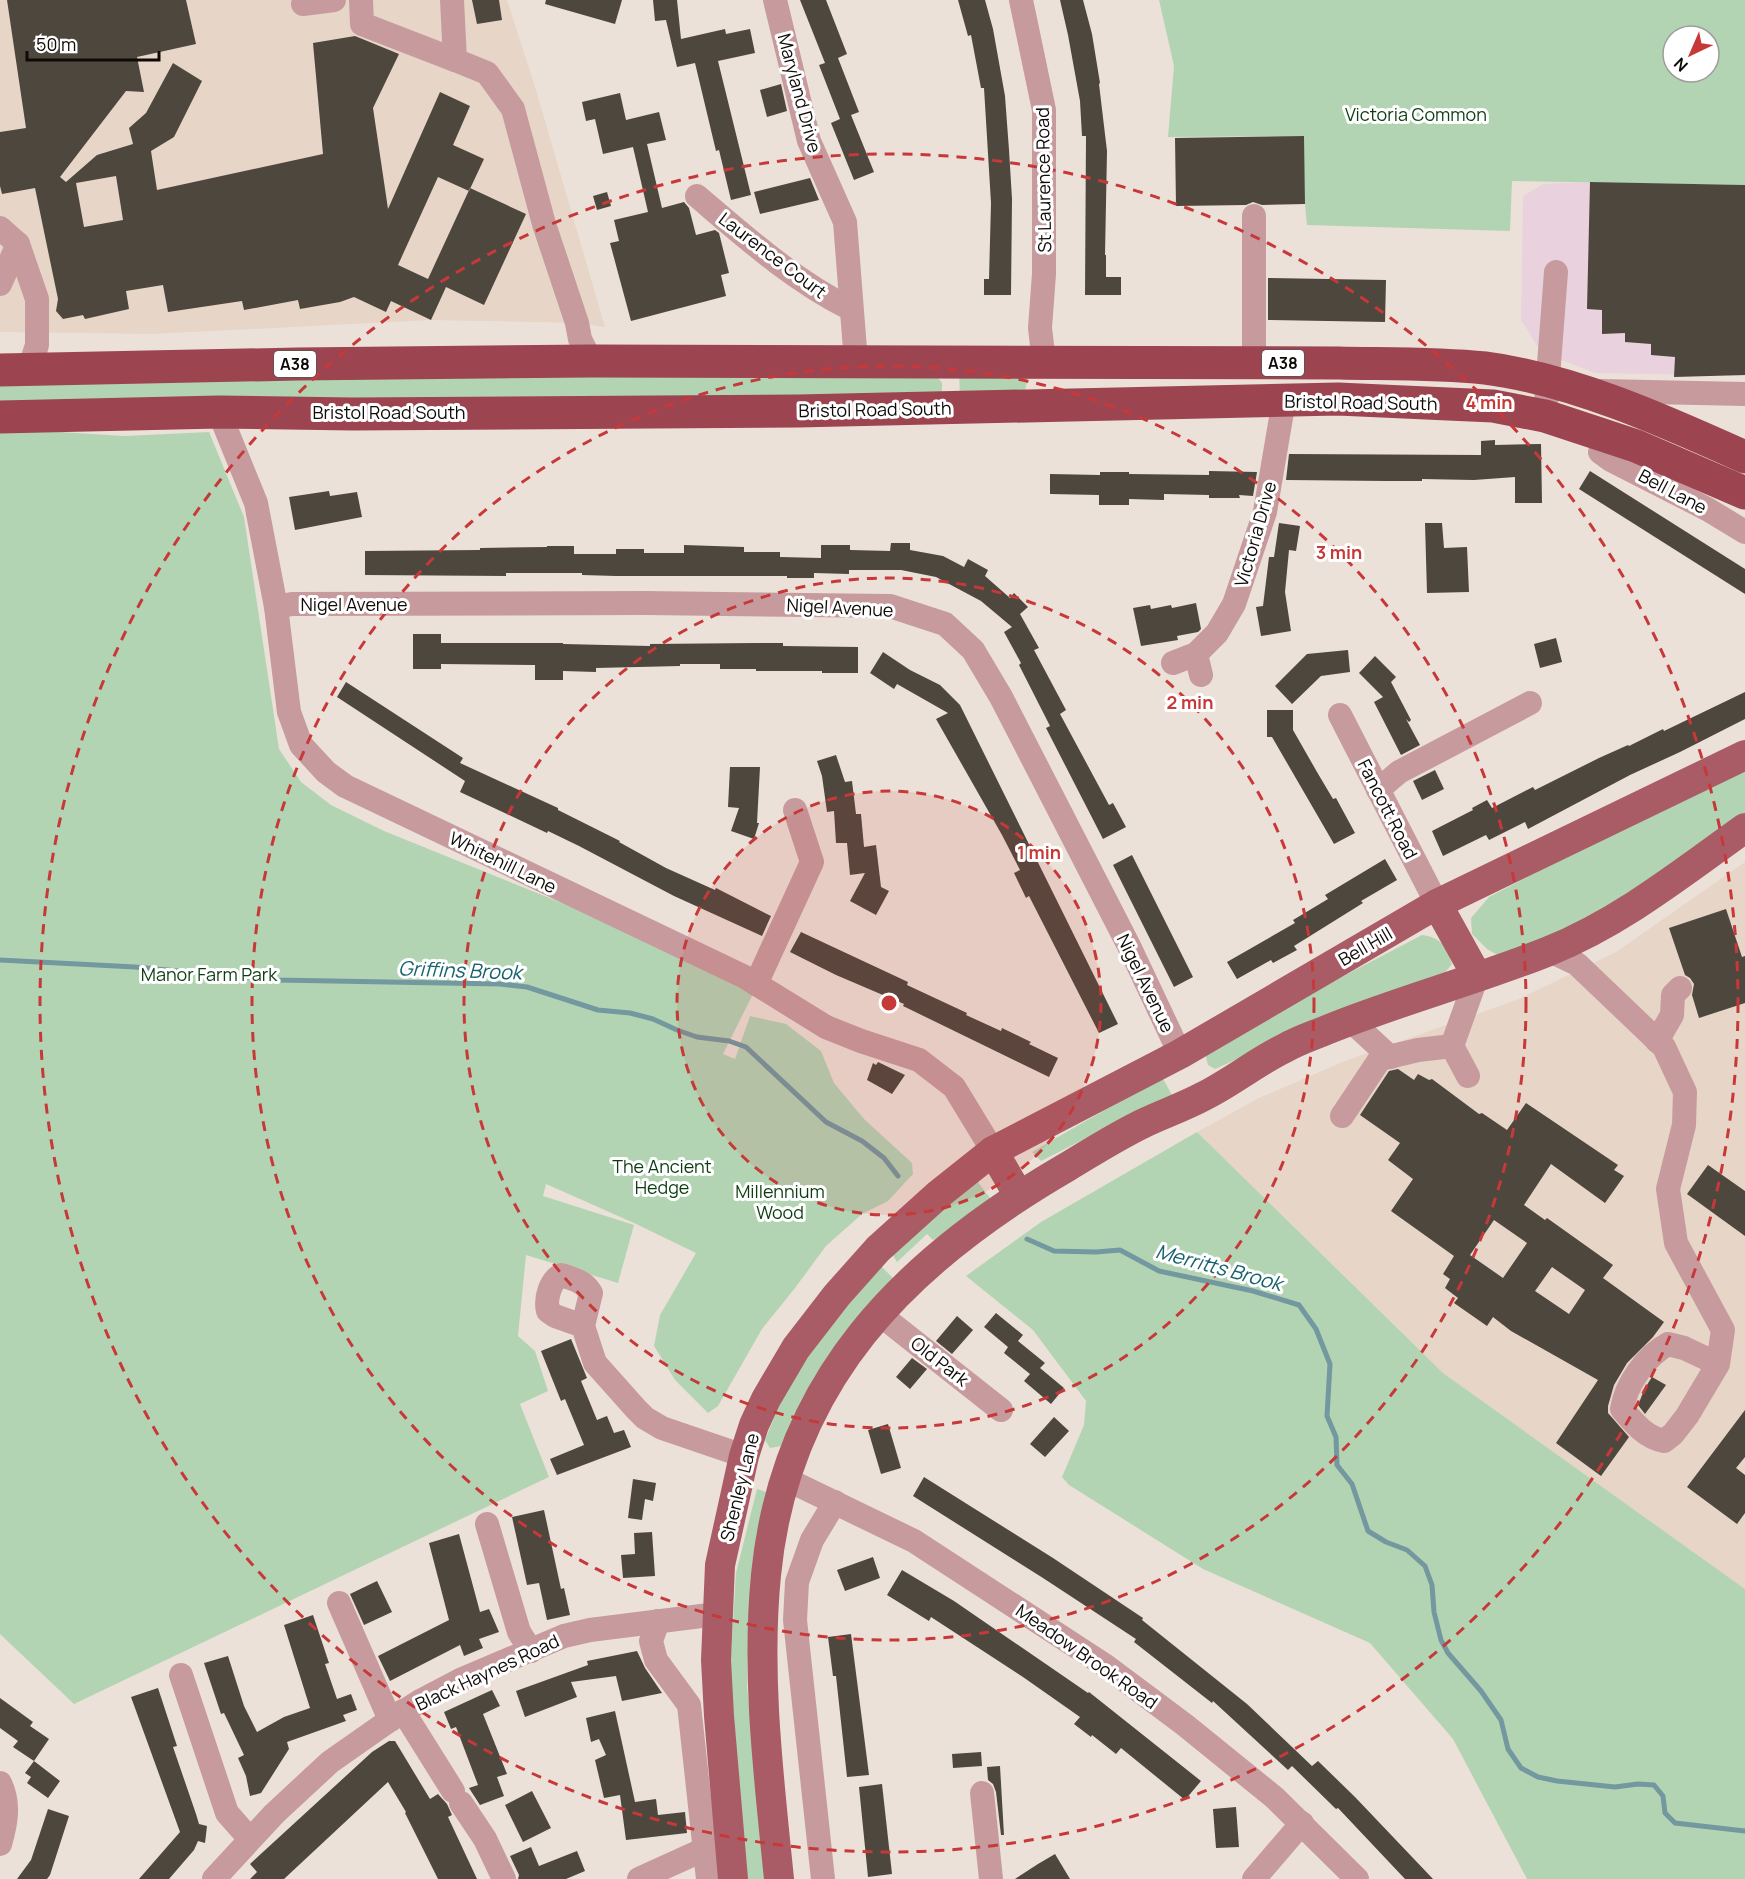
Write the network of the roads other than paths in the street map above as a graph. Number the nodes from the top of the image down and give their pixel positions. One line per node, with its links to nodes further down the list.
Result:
1 (334, 0): 6 (street)
2 (361, 0): 7 (street)
3 (452, 0): 7 (street)
4 (775, 0): 14 (street, Maryland Drive)
5 (1021, 0): 18 (street, St Laurence Road)
6 (303, 4)
7 (455, 60): 15 (street)
8 (697, 196): 14 (street, Laurence Court)
9 (1254, 216): 19 (street)
10 (0, 228): 11 (street)
11 (18, 244): 13 (street); 20 (street)
12 (1556, 272): 21 (street)
13 (0, 284)
14 (851, 309): 17 (street, Maryland Drive)
15 (591, 361): 17 (highway, Bristol Road South / A38); 20 (highway, Bristol Road South / A38)
16 (934, 361): 17 (highway, Bristol Road South / A38); 18 (highway, Bristol Road South / A38); 25 (highway)
17 (856, 362)
18 (1044, 362): 19 (highway, Bristol Road South / A38); 24 (highway)
19 (1254, 363): 21 (highway, Bristol Road South / A38)
20 (14, 370)
21 (1563, 386): 22 (street, Bristol Road South); 27 (street); 30 (highway, Bristol Road South / A38)
22 (1745, 394)
23 (1284, 400): 24 (highway, Bristol Road South / A38); 27 (highway, Bristol Road South / A38); 34 (street, Victoria Drive)
24 (1042, 406): 25 (highway, Bristol Road South / A38)
25 (945, 408): 26 (highway, Bristol Road South / A38)
26 (219, 412): 28 (highway, Bristol Road South / A38); 33 (street, Whitehill Lane)
27 (1545, 416): 31 (highway, Bristol Road South / A38)
28 (0, 417)
29 (1600, 452): 32 (street, Bell Lane)
30 (1745, 457)
31 (1742, 485)
32 (1745, 532)
33 (276, 607): 46 (street, Whitehill Lane); 51 (street, Nigel Avenue)
34 (1173, 663)
35 (1530, 704): 38 (street)
36 (1340, 715): 38 (street, Fancott Road)
37 (1745, 755): 41 (main road, Bell Hill)
38 (1378, 790): 41 (street, Fancott Road)
39 (795, 810): 46 (street)
40 (1745, 828): 42 (main road)
41 (1437, 904): 45 (main road); 51 (main road, Bell Hill)
42 (1585, 934): 43 (main road); 44 (street)
43 (1550, 951): 44 (street); 45 (main road)
44 (1577, 964): 49 (street)
45 (1477, 976): 48 (main road); 50 (street)
46 (756, 984): 56 (street, Whitehill Lane)
47 (1680, 988): 49 (street)
48 (1351, 1021): 52 (street); 54 (main road)
49 (1658, 1041): 60 (street)
50 (1452, 1046): 52 (street); 53 (street)
51 (1180, 1054): 54 (main road); 56 (main road, Bell Hill)
52 (1390, 1057): 55 (street)
53 (1468, 1076)
54 (1203, 1097): 57 (main road)
55 (1341, 1116)
56 (993, 1151): 57 (main road); 62 (main road, Shenley Lane)
57 (1019, 1196): 58 (main road)
58 (878, 1313): 61 (street, Old Park); 63 (main road)
59 (583, 1326): 62 (street)
60 (1718, 1364)
61 (1001, 1410)
62 (744, 1456): 63 (main road); 67 (main road, Shenley Lane)
63 (786, 1479): 64 (street, Meadow Brook Road); 83 (main road)
64 (835, 1502): 74 (street, Meadow Brook Road); 84 (street)
65 (488, 1524): 69 (street)
66 (339, 1603): 71 (street)
67 (717, 1614): 68 (street, Black Haynes Road); 82 (main road, Shenley Lane)
68 (658, 1621): 69 (street, Black Haynes Road); 77 (street)
69 (531, 1651): 71 (street, Black Haynes Road)
70 (181, 1675): 75 (street)
71 (396, 1715): 75 (street, Black Haynes Road); 79 (street)
72 (0, 1783): 76 (street)
73 (982, 1793): 85 (street)
74 (1302, 1823): 86 (street); 87 (street, Meadow Brook Road)
75 (250, 1839): 78 (street, Black Haynes Road)
76 (0, 1844)
77 (705, 1849): 80 (street); 81 (street)
78 (214, 1879)
79 (504, 1879)
80 (639, 1879)
81 (708, 1879)
82 (733, 1879)
83 (779, 1879)
84 (824, 1879)
85 (992, 1879)
86 (1254, 1879)
87 (1357, 1879)

